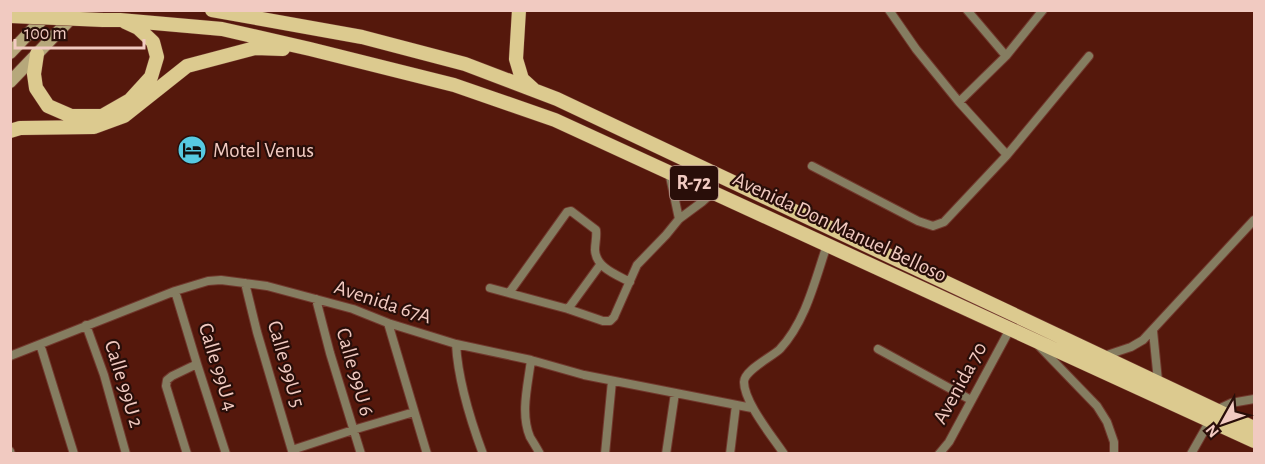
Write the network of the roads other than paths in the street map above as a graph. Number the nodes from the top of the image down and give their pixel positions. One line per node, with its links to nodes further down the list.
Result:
1 (51, 10): 11 (main road)
2 (79, 10): 12 (main road)
3 (212, 10): 16 (main road, Avenida Don Manuel Belloso / R-72)
4 (519, 10): 16 (main road)
5 (890, 10): 17 (street)
6 (967, 10): 13 (street)
7 (1043, 10): 13 (street)
8 (10, 16): 9 (main road, Avenida Don Manuel Belloso / R-72, bridge)
9 (120, 20): 10 (main road, Avenida Don Manuel Belloso / R-72); 12 (main road)
10 (310, 49): 18 (main road); 21 (main road, Avenida Don Manuel Belloso / R-72)
11 (10, 53)
12 (37, 54): 15 (main road)
13 (1006, 56): 17 (street)
14 (1089, 56): 19 (street)
15 (10, 82)
16 (534, 90): 43 (main road, Avenida Don Manuel Belloso / R-72)
17 (959, 102): 19 (street)
18 (10, 131)
19 (1007, 155): 20 (street)
20 (812, 166)
21 (669, 172): 22 (main road, Avenida Don Manuel Belloso / R-72); 23 (street)
22 (713, 192): 23 (street); 25 (main road, Avenida Don Manuel Belloso / R-72)
23 (679, 219): 27 (street)
24 (1254, 220): 37 (street)
25 (827, 245): 36 (main road, Avenida Don Manuel Belloso / R-72); 52 (street)
26 (600, 265): 27 (street); 31 (street); 33 (street)
27 (630, 282): 33 (street)
28 (245, 283): 30 (street, Avenida 67A); 32 (street, Avenida 67A); 58 (street, Calle 99U 5)
29 (490, 288): 31 (street)
30 (175, 291): 35 (street, Avenida 67A); 45 (street, Calle 99U 4)
31 (509, 293): 33 (street)
32 (316, 299): 34 (street, Avenida 67A); 56 (street, Calle 99U 6)
33 (568, 309)
34 (388, 323): 40 (street, Avenida 67A); 53 (street)
35 (86, 326): 39 (street, Avenida 67A); 60 (street, Calle 99U 2)
36 (1010, 329): 38 (main road, Avenida Don Manuel Belloso / R-72); 50 (street, Avenida 70)
37 (1153, 331): 43 (street); 47 (street)
38 (1033, 339): 54 (main road, Avenida Don Manuel Belloso / R-72); 72 (street)
39 (40, 344): 42 (street, Avenida 67A); 59 (street)
40 (456, 344): 44 (street, Avenida 67A); 65 (street)
41 (878, 349): 50 (street)
42 (10, 356)
43 (1102, 356): 47 (main road, Avenida Don Manuel Belloso / R-72)
44 (531, 360): 46 (street, Avenida 67A); 66 (street)
45 (197, 364): 61 (street); 62 (street, Calle 99U 4)
46 (612, 381): 48 (street, Avenida 67A); 67 (street)
47 (1158, 381): 54 (main road, Avenida Don Manuel Belloso / R-72)
48 (675, 393): 51 (street, Avenida 67A); 68 (street)
49 (1254, 399): 54 (street)
50 (971, 400): 71 (street, Avenida 70)
51 (736, 405): 52 (street, Avenida 67A); 69 (street)
52 (752, 408): 70 (street)
53 (414, 412): 56 (street); 64 (street)
54 (1213, 415): 55 (main road, Avenida Don Manuel Belloso / R-72); 57 (main road, Avenida Don Manuel Belloso / R-72); 73 (street)
55 (1254, 428)
56 (353, 430): 58 (street); 63 (street, Calle 99U 6)
57 (1254, 441)
58 (293, 452)
59 (74, 453)
60 (126, 453)
61 (187, 453)
62 (226, 453)
63 (361, 453)
64 (427, 453)
65 (483, 453)
66 (540, 453)
67 (605, 453)
68 (666, 453)
69 (730, 453)
70 (784, 453)
71 (939, 453)
72 (1114, 453)
73 (1191, 453)

